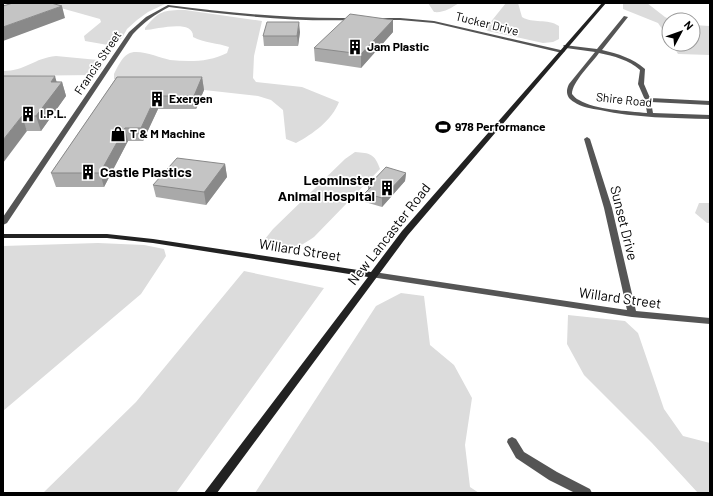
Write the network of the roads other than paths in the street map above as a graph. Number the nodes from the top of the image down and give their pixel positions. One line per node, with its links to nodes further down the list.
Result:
1 (604, 3): 4 (main road, New Lancaster Road)
2 (168, 6): 4 (street, Tucker Drive); 11 (street, Francis Street)
3 (626, 17): 5 (street)
4 (564, 48): 5 (street, Tucker Drive); 13 (main road, New Lancaster Road)
5 (598, 52): 6 (street, Tucker Drive); 8 (street, Shire Road)
6 (648, 100): 7 (street); 8 (street)
7 (710, 103)
8 (650, 114): 9 (street, Shire Road)
9 (710, 118)
10 (587, 139): 14 (street, Sunset Drive)
11 (3, 223)
12 (3, 236): 13 (main road, Willard Street)
13 (374, 275): 14 (street, Willard Street); 17 (main road, New Lancaster Road)
14 (632, 314): 15 (street, Willard Street)
15 (710, 321)
16 (512, 442): 18 (street)
17 (210, 493)
18 (586, 493)

